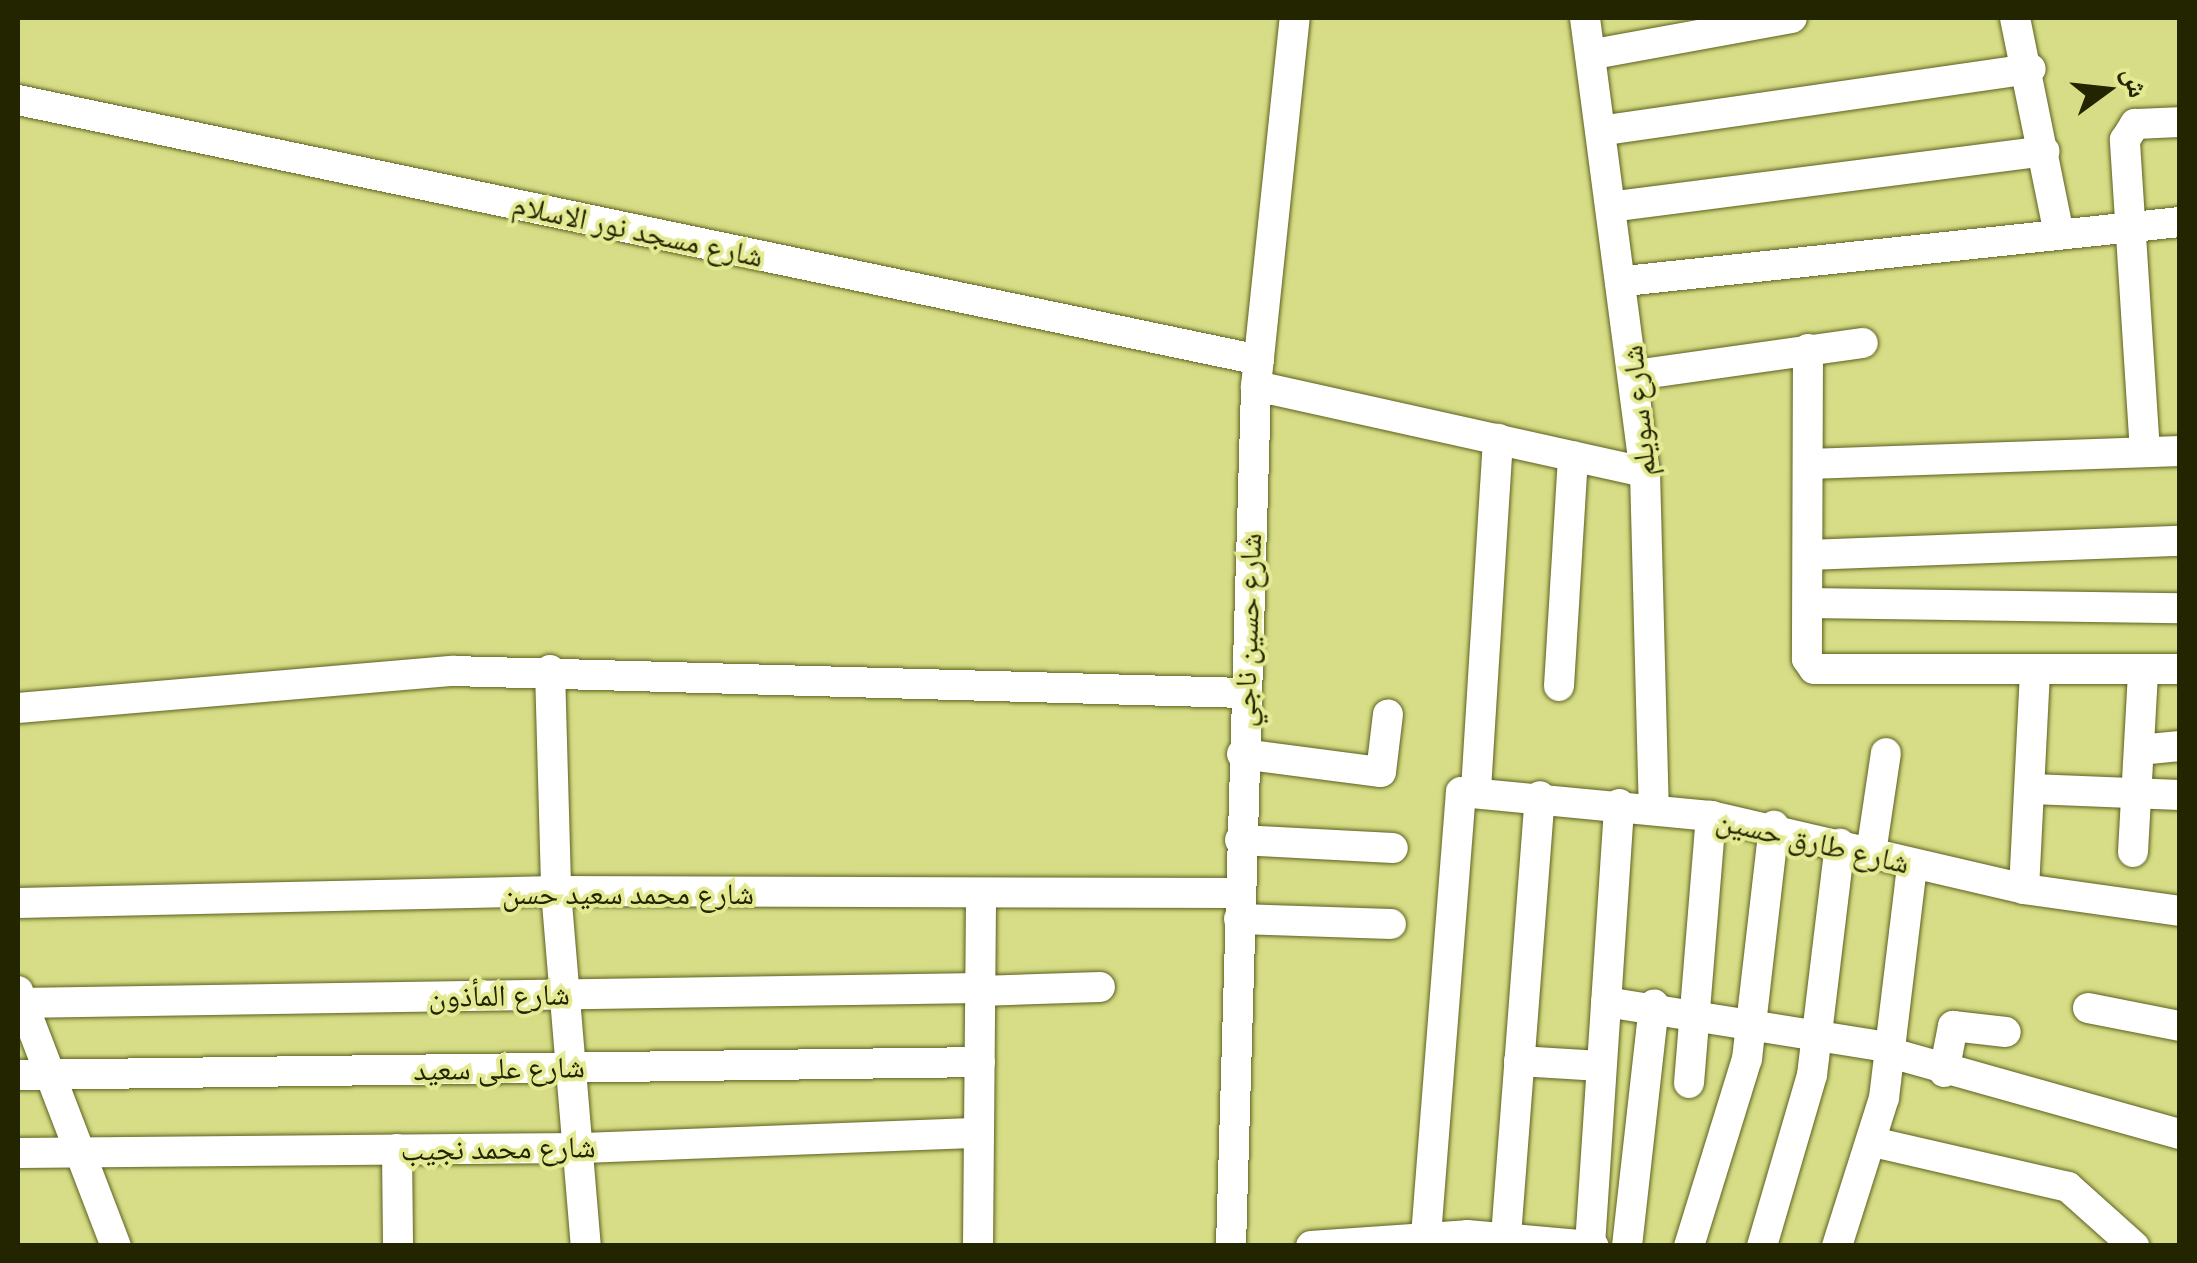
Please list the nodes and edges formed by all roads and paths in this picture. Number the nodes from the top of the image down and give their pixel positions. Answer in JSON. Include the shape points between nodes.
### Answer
{"nodes":[{"id":1,"x":1296,"y":18,"type":"edge"},
{"id":2,"x":1585,"y":18,"type":"edge"},
{"id":3,"x":1792,"y":18,"type":"edge"},
{"id":4,"x":2016,"y":18,"type":"edge"},
{"id":5,"x":1594,"y":54,"type":"junction"},
{"id":6,"x":2031,"y":69,"type":"junction"},
{"id":7,"x":18,"y":100,"type":"edge"},
{"id":8,"x":2180,"y":122,"type":"edge"},
{"id":9,"x":1606,"y":130,"type":"junction"},
{"id":10,"x":2044,"y":150,"type":"junction"},
{"id":11,"x":1617,"y":206,"type":"junction"},
{"id":12,"x":2180,"y":222,"type":"edge"},
{"id":13,"x":2130,"y":225,"type":"junction"},
{"id":14,"x":2058,"y":230,"type":"junction"},
{"id":15,"x":1625,"y":281,"type":"junction"},
{"id":16,"x":1863,"y":343,"type":"dead end"},
{"id":17,"x":1808,"y":349,"type":"junction"},
{"id":18,"x":1258,"y":373,"type":"junction"},
{"id":19,"x":1634,"y":375,"type":"junction"},
{"id":20,"x":1498,"y":439,"type":"junction"},
{"id":21,"x":2180,"y":451,"type":"edge"},
{"id":22,"x":2145,"y":452,"type":"junction"},
{"id":23,"x":1573,"y":456,"type":"junction"},
{"id":24,"x":1809,"y":464,"type":"junction"},
{"id":25,"x":1645,"y":472,"type":"junction"},
{"id":26,"x":2180,"y":541,"type":"edge"},
{"id":27,"x":1808,"y":556,"type":"junction"},
{"id":28,"x":1808,"y":603,"type":"junction"},
{"id":29,"x":2180,"y":608,"type":"edge"},
{"id":30,"x":2180,"y":669,"type":"edge"},
{"id":31,"x":550,"y":670,"type":"junction"},
{"id":32,"x":2143,"y":672,"type":"junction"},
{"id":33,"x":2035,"y":674,"type":"junction"},
{"id":34,"x":1559,"y":686,"type":"dead end"},
{"id":35,"x":1244,"y":693,"type":"junction"},
{"id":36,"x":18,"y":708,"type":"edge"},
{"id":37,"x":1388,"y":714,"type":"dead end"},
{"id":38,"x":2180,"y":746,"type":"edge"},
{"id":39,"x":2138,"y":750,"type":"junction"},
{"id":40,"x":1886,"y":753,"type":"dead end"},
{"id":41,"x":1242,"y":754,"type":"junction"},
{"id":42,"x":2032,"y":789,"type":"junction"},
{"id":43,"x":2136,"y":793,"type":"junction"},
{"id":44,"x":2180,"y":794,"type":"edge"},
{"id":45,"x":1540,"y":796,"type":"junction"},
{"id":46,"x":1465,"y":798,"type":"junction"},
{"id":47,"x":1619,"y":804,"type":"junction"},
{"id":48,"x":1654,"y":808,"type":"junction"},
{"id":49,"x":1711,"y":816,"type":"junction"},
{"id":50,"x":1774,"y":826,"type":"junction"},
{"id":51,"x":1240,"y":840,"type":"junction"},
{"id":52,"x":1840,"y":844,"type":"junction"},
{"id":53,"x":1392,"y":848,"type":"dead end"},
{"id":54,"x":2133,"y":852,"type":"dead end"},
{"id":55,"x":1871,"y":853,"type":"junction"},
{"id":56,"x":1912,"y":865,"type":"junction"},
{"id":57,"x":2024,"y":889,"type":"junction"},
{"id":58,"x":556,"y":890,"type":"junction"},
{"id":59,"x":981,"y":897,"type":"junction"},
{"id":60,"x":18,"y":904,"type":"edge"},
{"id":61,"x":1239,"y":906,"type":"junction"},
{"id":62,"x":2180,"y":911,"type":"edge"},
{"id":63,"x":1391,"y":924,"type":"dead end"},
{"id":64,"x":1100,"y":987,"type":"dead end"},
{"id":65,"x":980,"y":990,"type":"junction"},
{"id":66,"x":562,"y":994,"type":"junction"},
{"id":67,"x":19,"y":999,"type":"edge"},
{"id":68,"x":1606,"y":1002,"type":"junction"},
{"id":69,"x":1654,"y":1005,"type":"junction"},
{"id":70,"x":2088,"y":1008,"type":"dead end"},
{"id":71,"x":1695,"y":1010,"type":"junction"},
{"id":72,"x":1754,"y":1019,"type":"junction"},
{"id":73,"x":2180,"y":1026,"type":"edge"},
{"id":74,"x":1819,"y":1031,"type":"junction"},
{"id":75,"x":2006,"y":1032,"type":"dead end"},
{"id":76,"x":1892,"y":1051,"type":"junction"},
{"id":77,"x":1519,"y":1061,"type":"junction"},
{"id":78,"x":980,"y":1062,"type":"junction"},
{"id":79,"x":567,"y":1066,"type":"junction"},
{"id":80,"x":1601,"y":1066,"type":"junction"},
{"id":81,"x":1944,"y":1072,"type":"junction"},
{"id":82,"x":18,"y":1075,"type":"edge"},
{"id":83,"x":51,"y":1075,"type":"junction"},
{"id":84,"x":1689,"y":1083,"type":"dead end"},
{"id":85,"x":979,"y":1133,"type":"junction"},
{"id":86,"x":2180,"y":1134,"type":"edge"},
{"id":87,"x":1873,"y":1142,"type":"junction"},
{"id":88,"x":583,"y":1148,"type":"junction"},
{"id":89,"x":397,"y":1149,"type":"junction"},
{"id":90,"x":81,"y":1151,"type":"junction"},
{"id":91,"x":18,"y":1152,"type":"edge"},
{"id":92,"x":1426,"y":1236,"type":"junction"},
{"id":93,"x":1520,"y":1239,"type":"edge"},
{"id":94,"x":2124,"y":1243,"type":"edge"},
{"id":95,"x":1323,"y":1245,"type":"edge"},
{"id":96,"x":1592,"y":1245,"type":"edge"},
{"id":97,"x":116,"y":1246,"type":"edge"},
{"id":98,"x":398,"y":1246,"type":"edge"},
{"id":99,"x":586,"y":1246,"type":"edge"},
{"id":100,"x":978,"y":1246,"type":"edge"},
{"id":101,"x":1232,"y":1246,"type":"edge"},
{"id":102,"x":1311,"y":1246,"type":"edge"},
{"id":103,"x":1627,"y":1246,"type":"edge"},
{"id":104,"x":1690,"y":1246,"type":"edge"},
{"id":105,"x":1762,"y":1246,"type":"edge"},
{"id":106,"x":1838,"y":1246,"type":"edge"}],
"edges":[{"from":1,"to":18,"type":"street","name":"شارع حسين ناجي"},
{"from":2,"to":5,"type":"street","name":"شارع سويلم"},
{"from":3,"to":5,"type":"street"},
{"from":4,"to":6,"type":"street"},
{"from":5,"to":9,"type":"street","name":"شارع سويلم"},
{"from":6,"to":9,"type":"street"},
{"from":6,"to":10,"type":"street"},
{"from":7,"to":18,"type":"street","name":"شارع مسجد نور الاسلام"},
{"from":8,"to":13,"type":"street","via":[[2128,130]]},
{"from":9,"to":11,"type":"street","name":"شارع سويلم"},
{"from":10,"to":11,"type":"street"},
{"from":10,"to":14,"type":"street"},
{"from":11,"to":15,"type":"street","name":"شارع سويلم"},
{"from":12,"to":13,"type":"street"},
{"from":13,"to":14,"type":"street"},
{"from":13,"to":22,"type":"street"},
{"from":14,"to":15,"type":"street"},
{"from":15,"to":19,"type":"street","name":"شارع سويلم"},
{"from":16,"to":17,"type":"street"},
{"from":17,"to":19,"type":"street"},
{"from":17,"to":24,"type":"street"},
{"from":18,"to":20,"type":"street","name":"شارع مسجد نور الاسلام"},
{"from":18,"to":35,"type":"street","name":"شارع حسين ناجي"},
{"from":19,"to":25,"type":"street","name":"شارع سويلم"},
{"from":20,"to":23,"type":"street","name":"شارع مسجد نور الاسلام"},
{"from":20,"to":46,"type":"street"},
{"from":21,"to":22,"type":"street"},
{"from":22,"to":24,"type":"street"},
{"from":23,"to":25,"type":"street","name":"شارع مسجد نور الاسلام"},
{"from":23,"to":34,"type":"street"},
{"from":24,"to":27,"type":"street"},
{"from":25,"to":48,"type":"street","name":"شارع سويلم","via":[[1656,610]]},
{"from":26,"to":27,"type":"street"},
{"from":27,"to":28,"type":"street"},
{"from":28,"to":29,"type":"street"},
{"from":28,"to":33,"type":"street","via":[[1807,659],[1827,672]]},
{"from":30,"to":32,"type":"street"},
{"from":31,"to":35,"type":"street"},
{"from":31,"to":36,"type":"street"},
{"from":31,"to":58,"type":"street"},
{"from":32,"to":33,"type":"street"},
{"from":32,"to":39,"type":"street"},
{"from":33,"to":42,"type":"street"},
{"from":35,"to":41,"type":"street","name":"شارع حسين ناجي"},
{"from":37,"to":41,"type":"street","via":[[1381,772]]},
{"from":38,"to":39,"type":"street"},
{"from":39,"to":43,"type":"street"},
{"from":40,"to":55,"type":"street"},
{"from":41,"to":51,"type":"street","name":"شارع حسين ناجي"},
{"from":42,"to":43,"type":"street"},
{"from":42,"to":57,"type":"street"},
{"from":43,"to":44,"type":"street"},
{"from":43,"to":54,"type":"street"},
{"from":45,"to":46,"type":"street","name":"شارع طارق حسين"},
{"from":45,"to":47,"type":"street","name":"شارع طارق حسين"},
{"from":45,"to":77,"type":"street"},
{"from":46,"to":92,"type":"street"},
{"from":47,"to":48,"type":"street","name":"شارع طارق حسين"},
{"from":47,"to":68,"type":"street"},
{"from":48,"to":49,"type":"street","name":"شارع طارق حسين"},
{"from":49,"to":50,"type":"street","name":"شارع طارق حسين"},
{"from":49,"to":71,"type":"street"},
{"from":50,"to":52,"type":"street","name":"شارع طارق حسين"},
{"from":50,"to":72,"type":"street"},
{"from":51,"to":53,"type":"street"},
{"from":51,"to":61,"type":"street","name":"شارع حسين ناجي"},
{"from":52,"to":55,"type":"street","name":"شارع طارق حسين"},
{"from":52,"to":74,"type":"street"},
{"from":55,"to":56,"type":"street","name":"شارع طارق حسين"},
{"from":56,"to":57,"type":"street","name":"شارع طارق حسين"},
{"from":56,"to":76,"type":"street"},
{"from":57,"to":62,"type":"street","name":"شارع طارق حسين"},
{"from":58,"to":59,"type":"street","name":"شارع محمد سعيد حسن"},
{"from":58,"to":60,"type":"street","name":"شارع محمد سعيد حسن"},
{"from":58,"to":66,"type":"street"},
{"from":59,"to":61,"type":"street","name":"شارع محمد سعيد حسن"},
{"from":59,"to":65,"type":"street"},
{"from":61,"to":63,"type":"street","name":"شارع محمد سعيد حسن"},
{"from":61,"to":101,"type":"street","name":"شارع حسين ناجي"},
{"from":64,"to":65,"type":"street","name":"شارع المأذون"},
{"from":65,"to":66,"type":"street","name":"شارع المأذون"},
{"from":65,"to":78,"type":"street"},
{"from":66,"to":67,"type":"street","name":"شارع المأذون"},
{"from":66,"to":79,"type":"street"},
{"from":67,"to":83,"type":"street"},
{"from":68,"to":69,"type":"street"},
{"from":68,"to":80,"type":"street"},
{"from":69,"to":71,"type":"street"},
{"from":69,"to":103,"type":"street"},
{"from":70,"to":73,"type":"street"},
{"from":71,"to":72,"type":"street"},
{"from":71,"to":84,"type":"street"},
{"from":72,"to":74,"type":"street"},
{"from":72,"to":104,"type":"street"},
{"from":74,"to":76,"type":"street"},
{"from":74,"to":105,"type":"street"},
{"from":75,"to":81,"type":"street","via":[[1953,1026]]},
{"from":76,"to":81,"type":"street"},
{"from":76,"to":87,"type":"street"},
{"from":77,"to":80,"type":"street"},
{"from":77,"to":93,"type":"street"},
{"from":78,"to":79,"type":"street","name":"شارع على سعيد"},
{"from":78,"to":85,"type":"street"},
{"from":79,"to":83,"type":"street","name":"شارع على سعيد"},
{"from":79,"to":88,"type":"street"},
{"from":80,"to":96,"type":"street"},
{"from":81,"to":86,"type":"street"},
{"from":82,"to":83,"type":"street","name":"شارع على سعيد"},
{"from":83,"to":90,"type":"street"},
{"from":85,"to":88,"type":"street","name":"شارع محمد نجيب"},
{"from":85,"to":100,"type":"street"},
{"from":87,"to":94,"type":"street","via":[[2068,1187]]},
{"from":87,"to":106,"type":"street"},
{"from":88,"to":89,"type":"street","name":"شارع محمد نجيب"},
{"from":88,"to":99,"type":"street"},
{"from":89,"to":90,"type":"street","name":"شارع محمد نجيب"},
{"from":89,"to":98,"type":"street"},
{"from":90,"to":91,"type":"street","name":"شارع محمد نجيب"},
{"from":90,"to":97,"type":"street"},
{"from":92,"to":93,"type":"street"},
{"from":92,"to":95,"type":"street"},
{"from":93,"to":96,"type":"street"},
{"from":95,"to":102,"type":"street"}]}
